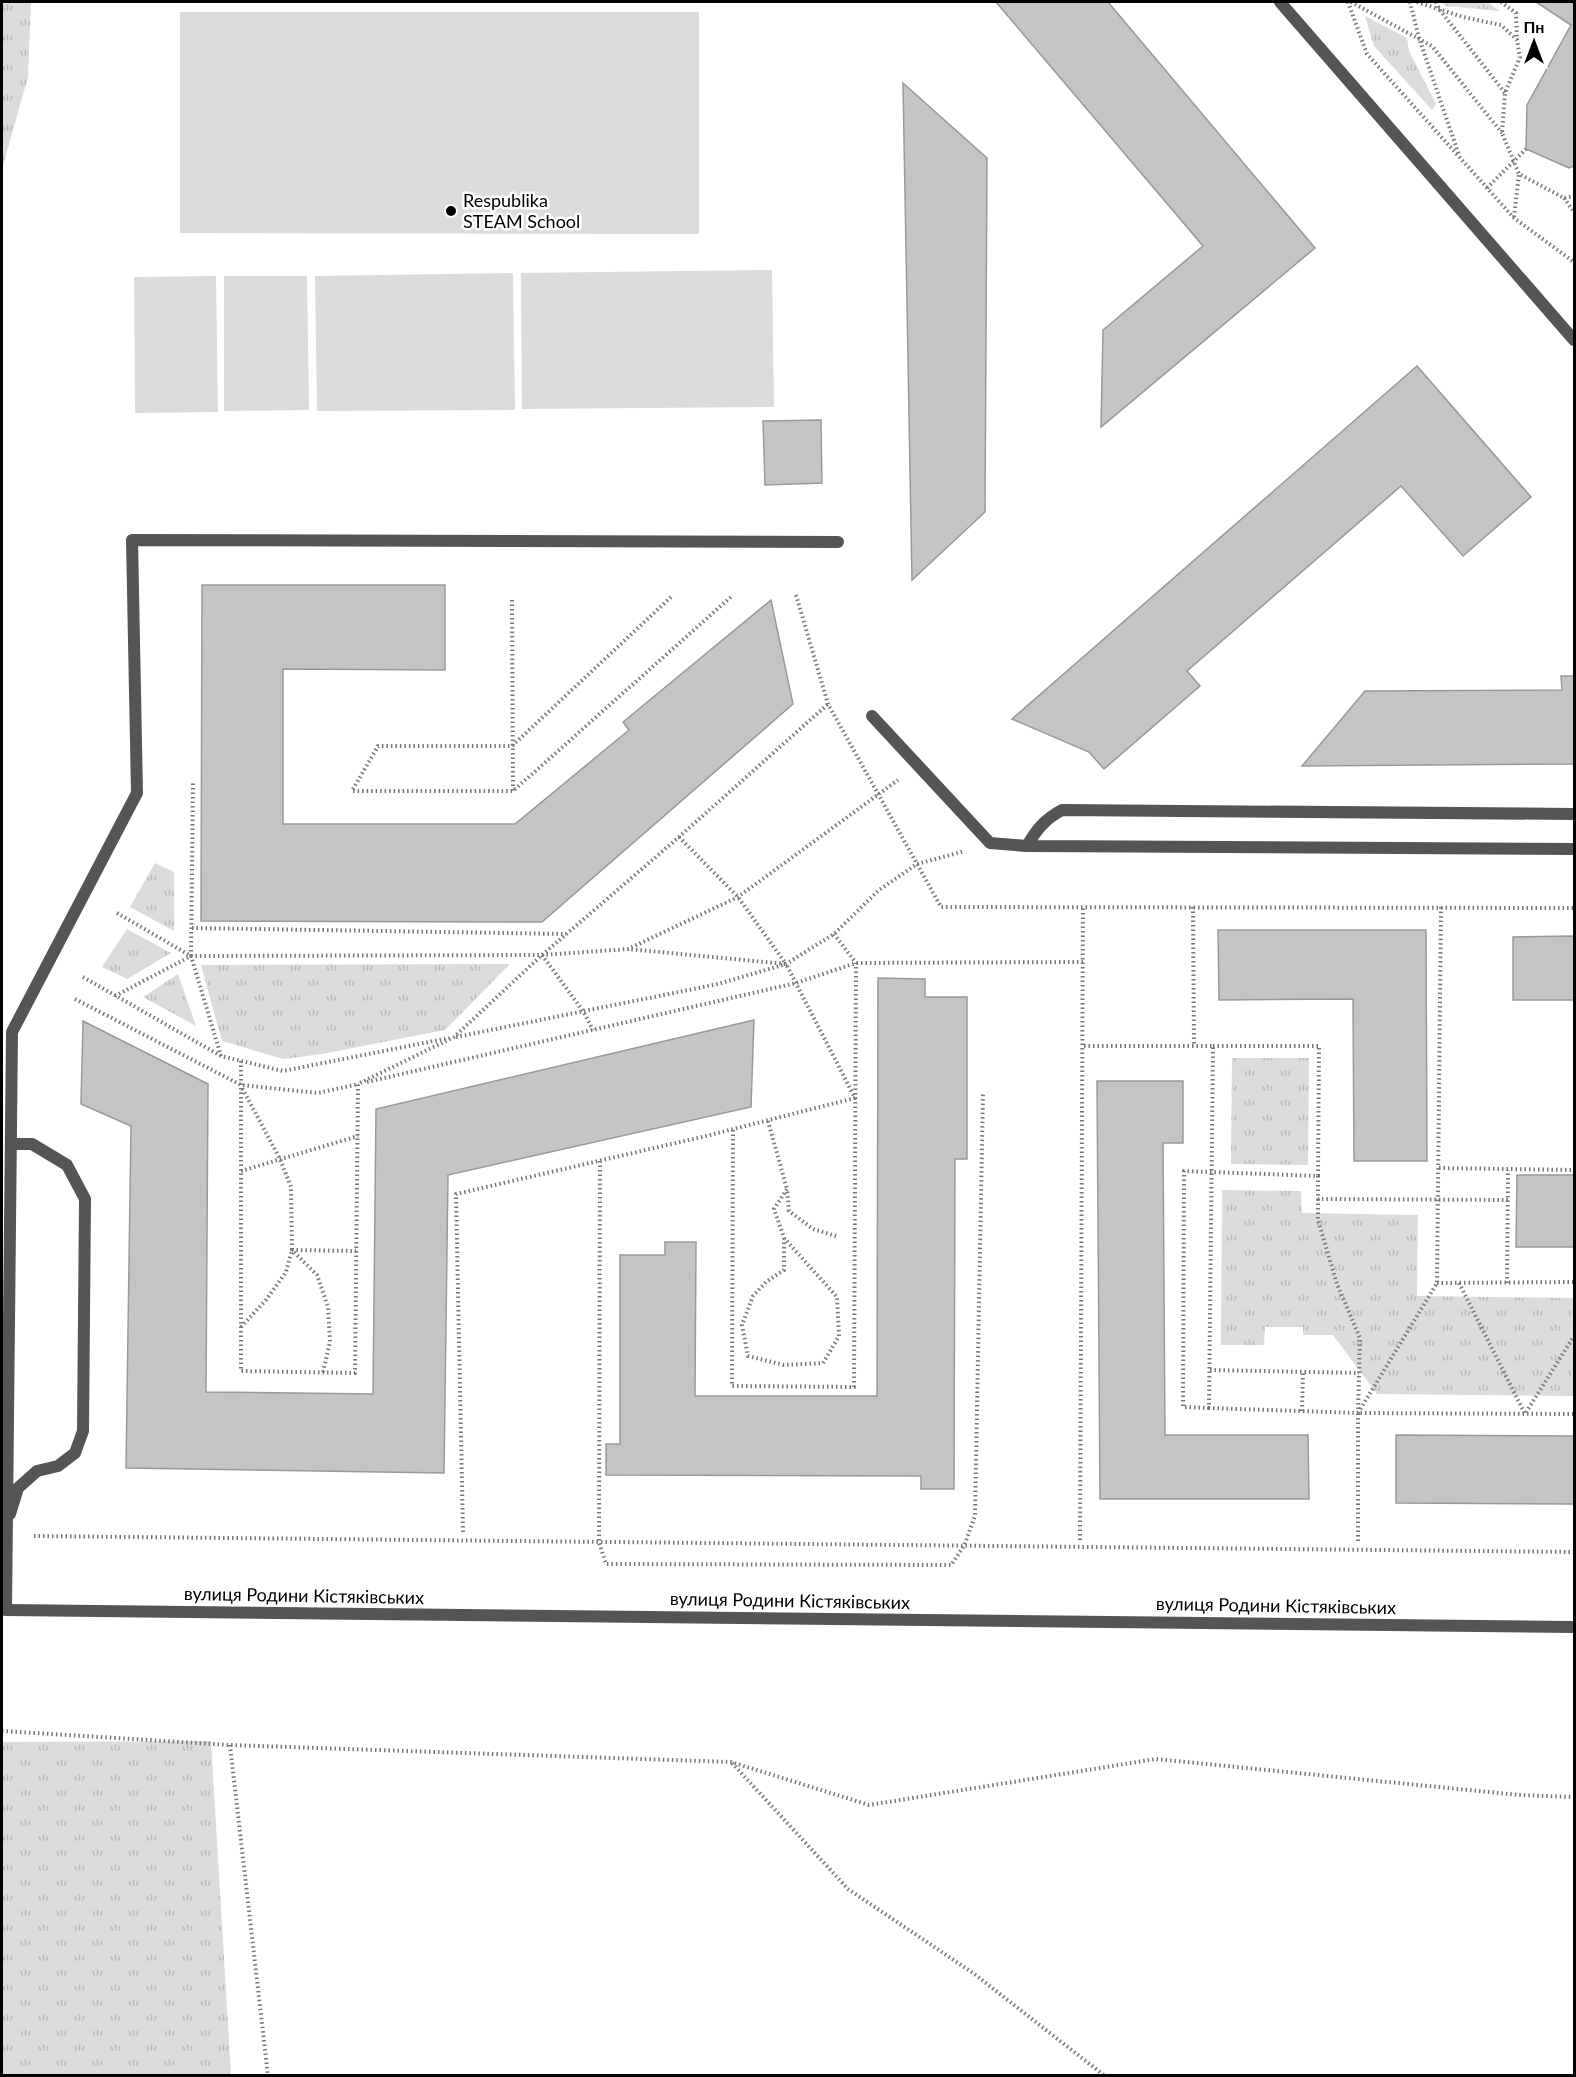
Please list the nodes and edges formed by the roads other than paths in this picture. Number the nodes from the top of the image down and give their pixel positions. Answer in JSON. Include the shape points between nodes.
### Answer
{"nodes":[{"id":1,"x":1280,"y":2,"type":"edge"},
{"id":2,"x":1574,"y":339,"type":"edge"},
{"id":3,"x":838,"y":542,"type":"dead end"},
{"id":4,"x":872,"y":716,"type":"dead end"},
{"id":5,"x":1575,"y":814,"type":"edge"},
{"id":6,"x":1027,"y":846,"type":"junction"},
{"id":7,"x":1575,"y":849,"type":"edge"},
{"id":8,"x":11,"y":1144,"type":"junction"},
{"id":9,"x":6,"y":1529,"type":"junction"},
{"id":10,"x":1575,"y":1628,"type":"edge"}],
"edges":[{"from":1,"to":2,"type":"street"},
{"from":3,"to":8,"type":"street","via":[[132,540],[136,793],[12,1032]]},
{"from":4,"to":6,"type":"street","via":[[990,843]]},
{"from":5,"to":6,"type":"street","via":[[1062,810],[1037,829]]},
{"from":6,"to":7,"type":"street"},
{"from":8,"to":9,"type":"street"},
{"from":8,"to":9,"type":"street","via":[[32,1144],[67,1165],[86,1198],[83,1431],[75,1453],[58,1466],[37,1471],[18,1488]]},
{"from":9,"to":10,"type":"street","name":"вулиця Родини Кістяківських","via":[[6,1610]]}]}
